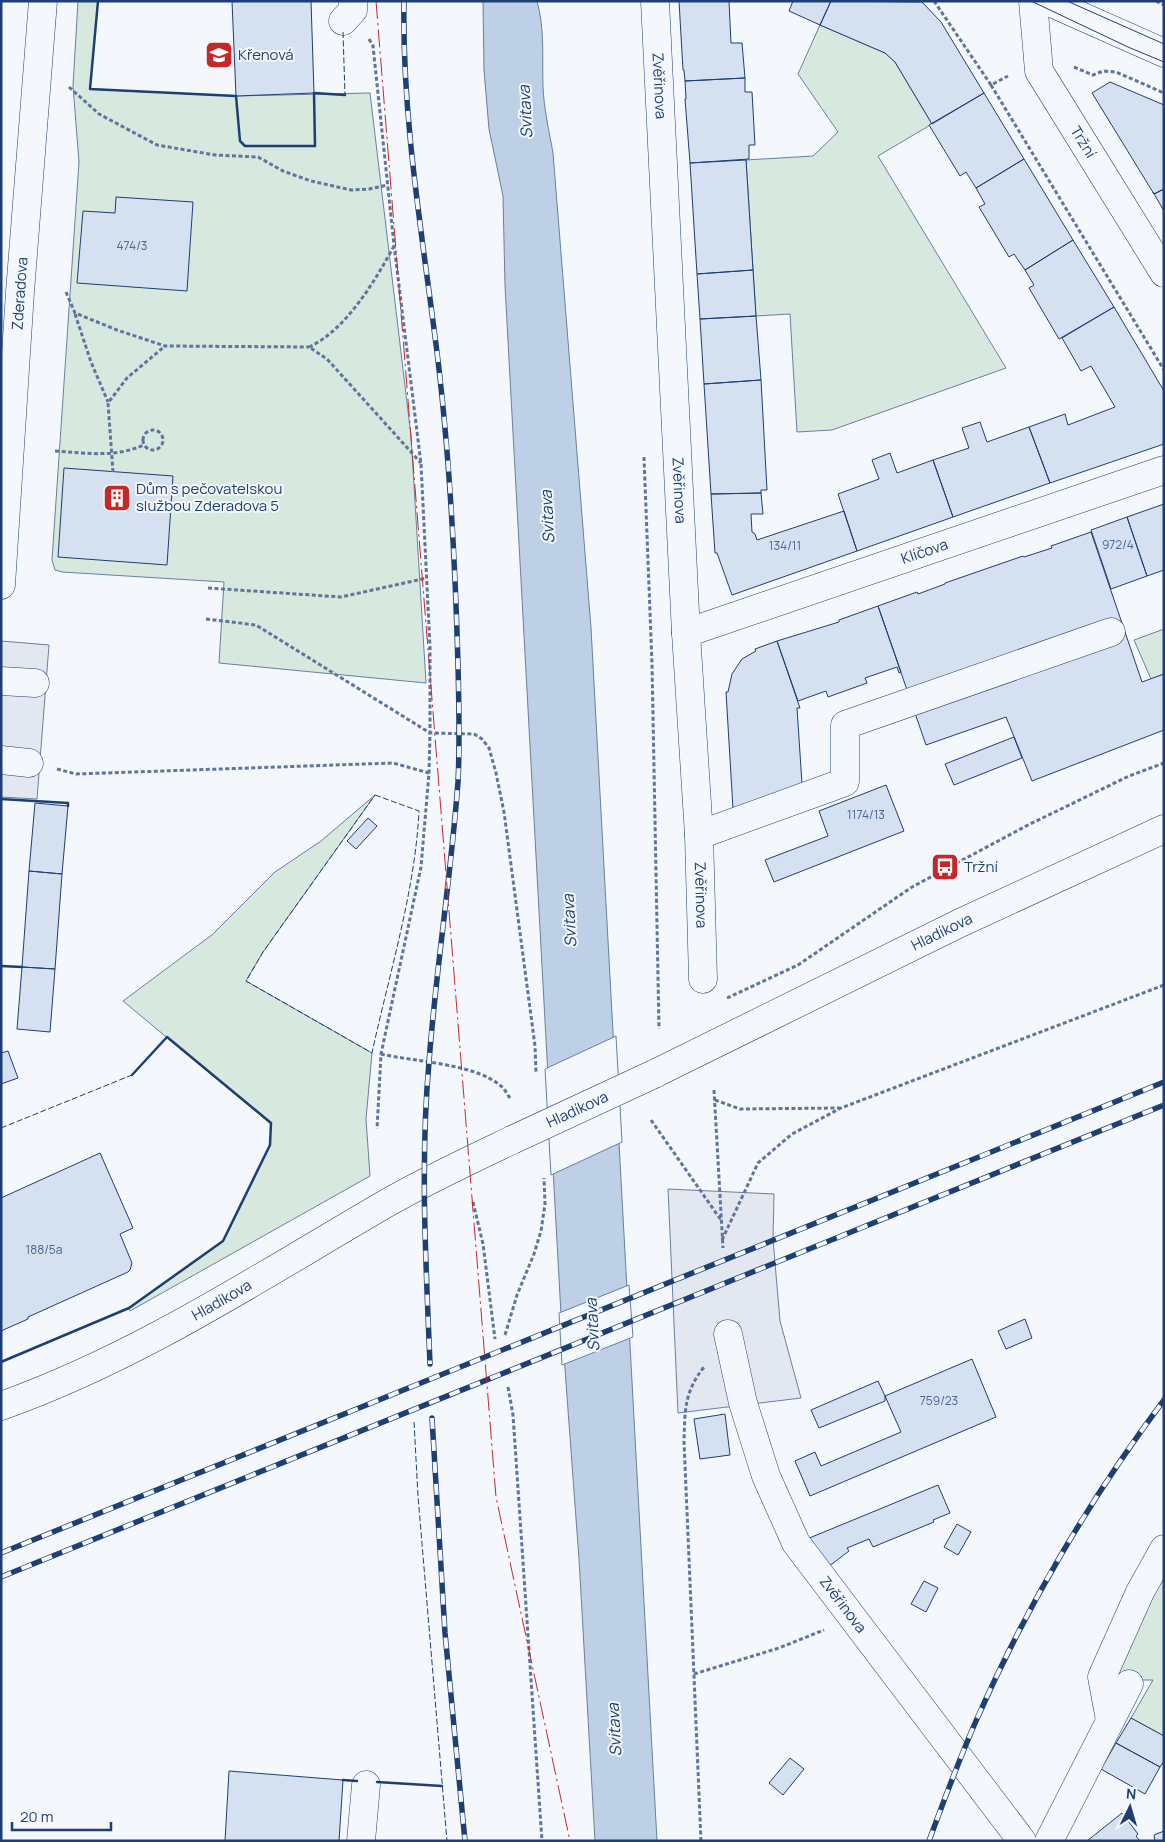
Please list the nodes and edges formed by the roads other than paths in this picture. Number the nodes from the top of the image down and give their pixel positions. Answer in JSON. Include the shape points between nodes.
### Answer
{"nodes":[{"id":1,"x":43,"y":1,"type":"edge"},
{"id":2,"x":655,"y":1,"type":"edge"},
{"id":3,"x":1034,"y":1,"type":"edge"},
{"id":4,"x":1047,"y":1,"type":"edge"},
{"id":5,"x":1164,"y":53,"type":"edge"},
{"id":6,"x":1164,"y":274,"type":"edge"},
{"id":7,"x":1164,"y":470,"type":"edge"},
{"id":8,"x":1,"y":585,"type":"edge"},
{"id":9,"x":1111,"y":632,"type":"dead end"},
{"id":10,"x":686,"y":634,"type":"junction"},
{"id":11,"x":1,"y":681,"type":"edge"},
{"id":12,"x":35,"y":683,"type":"dead end"},
{"id":13,"x":1,"y":760,"type":"edge"},
{"id":14,"x":29,"y":763,"type":"road end"},
{"id":15,"x":1164,"y":829,"type":"edge"},
{"id":16,"x":699,"y":835,"type":"junction"},
{"id":17,"x":703,"y":979,"type":"dead end"},
{"id":18,"x":728,"y":1334,"type":"road end"},
{"id":19,"x":1,"y":1406,"type":"edge"},
{"id":20,"x":1164,"y":1550,"type":"edge"},
{"id":21,"x":1129,"y":1684,"type":"dead end"},
{"id":22,"x":1110,"y":1720,"type":"junction"},
{"id":23,"x":366,"y":1785,"type":"dead end"},
{"id":24,"x":362,"y":1841,"type":"edge"},
{"id":25,"x":1022,"y":1841,"type":"edge"},
{"id":26,"x":1049,"y":1841,"type":"edge"}],
"edges":[{"from":1,"to":8,"type":"street","name":"Zderadova"},
{"from":2,"to":10,"type":"street","name":"Zvěřinova"},
{"from":3,"to":6,"type":"street","name":"Tržní","via":[[1039,71]]},
{"from":4,"to":5,"type":"street"},
{"from":7,"to":10,"type":"street","name":"Klíčova"},
{"from":9,"to":16,"type":"street","via":[[845,725],[845,782]]},
{"from":10,"to":16,"type":"street","name":"Zvěřinova"},
{"from":11,"to":12,"type":"street"},
{"from":13,"to":14,"type":"street"},
{"from":15,"to":19,"type":"street","name":"Hladíkova","bridge":true,"via":[[960,923],[654,1074],[424,1182],[153,1339]]},
{"from":16,"to":17,"type":"street","name":"Zvěřinova"},
{"from":18,"to":25,"type":"street","name":"Zvěřinova","via":[[743,1403],[766,1476],[796,1543]]},
{"from":20,"to":22,"type":"street","via":[[1140,1592],[1102,1677]]},
{"from":21,"to":22,"type":"street"},
{"from":22,"to":26,"type":"street"},
{"from":23,"to":24,"type":"street"}]}
